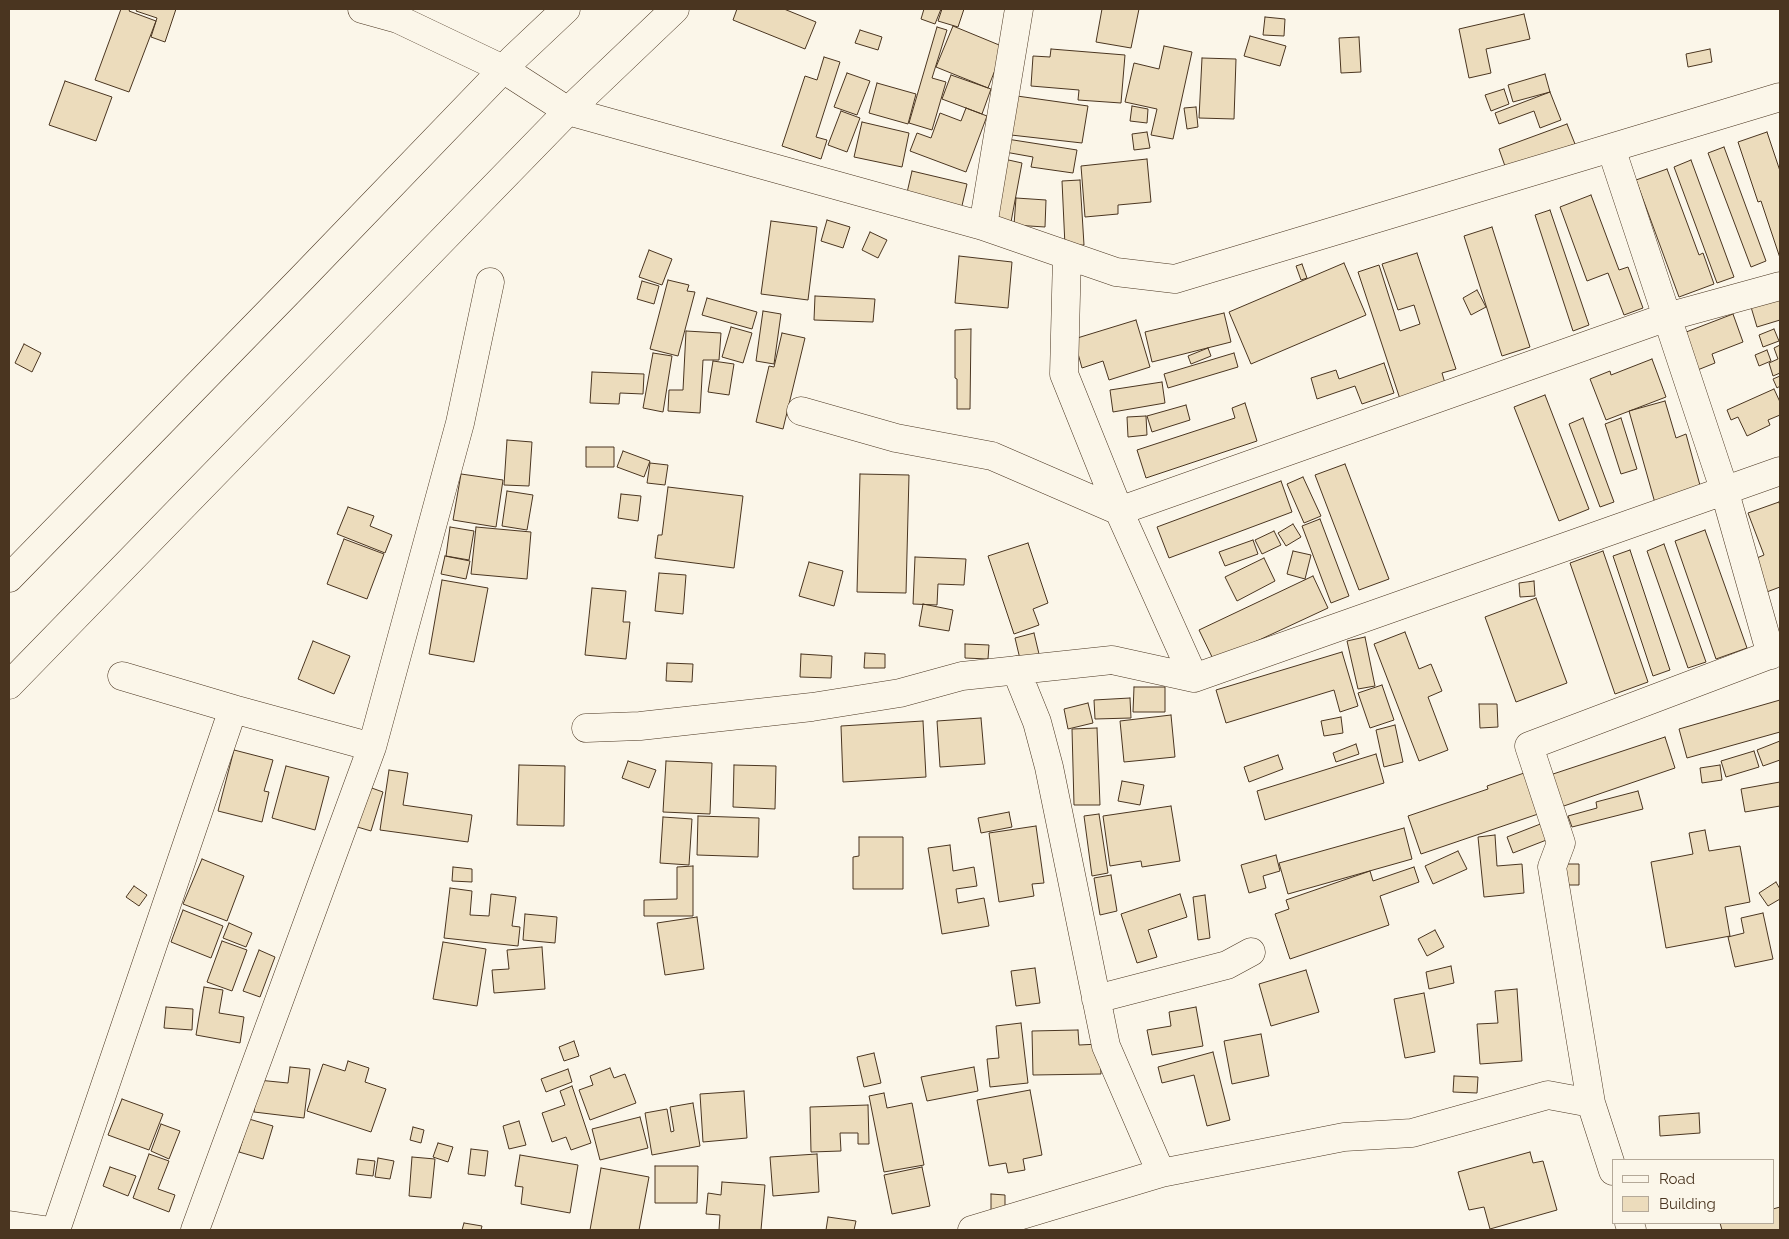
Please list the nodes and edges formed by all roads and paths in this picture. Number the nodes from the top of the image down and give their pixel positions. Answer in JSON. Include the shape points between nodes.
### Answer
{"nodes":[{"id":1,"x":362,"y":9,"type":"edge"},
{"id":2,"x":566,"y":9,"type":"edge"},
{"id":3,"x":675,"y":9,"type":"edge"},
{"id":4,"x":1019,"y":9,"type":"edge"},
{"id":5,"x":503,"y":69,"type":"junction"},
{"id":6,"x":1780,"y":97,"type":"edge"},
{"id":7,"x":568,"y":110,"type":"junction"},
{"id":8,"x":1611,"y":148,"type":"junction"},
{"id":9,"x":983,"y":226,"type":"junction"},
{"id":10,"x":1067,"y":255,"type":"junction"},
{"id":11,"x":490,"y":282,"type":"dead end"},
{"id":12,"x":1780,"y":286,"type":"edge"},
{"id":13,"x":1666,"y":317,"type":"junction"},
{"id":14,"x":801,"y":411,"type":"dead end"},
{"id":15,"x":1780,"y":470,"type":"edge"},
{"id":16,"x":1724,"y":489,"type":"junction"},
{"id":17,"x":1119,"y":510,"type":"junction"},
{"id":18,"x":9,"y":578,"type":"edge"},
{"id":19,"x":1775,"y":653,"type":"edge"},
{"id":20,"x":1016,"y":670,"type":"junction"},
{"id":21,"x":122,"y":676,"type":"dead end"},
{"id":22,"x":1194,"y":678,"type":"junction"},
{"id":23,"x":9,"y":685,"type":"edge"},
{"id":24,"x":233,"y":709,"type":"junction"},
{"id":25,"x":586,"y":728,"type":"dead end"},
{"id":26,"x":372,"y":747,"type":"junction"},
{"id":27,"x":1251,"y":952,"type":"dead end"},
{"id":28,"x":1096,"y":999,"type":"junction"},
{"id":29,"x":1591,"y":1103,"type":"junction"},
{"id":30,"x":1612,"y":1168,"type":"edge"},
{"id":31,"x":1161,"y":1174,"type":"junction"},
{"id":32,"x":9,"y":1225,"type":"edge"},
{"id":33,"x":44,"y":1230,"type":"edge"},
{"id":34,"x":56,"y":1230,"type":"edge"},
{"id":35,"x":195,"y":1230,"type":"edge"},
{"id":36,"x":972,"y":1230,"type":"edge"}],
"edges":[{"from":1,"to":5,"type":"street","via":[[398,19]]},
{"from":2,"to":5,"type":"street"},
{"from":3,"to":7,"type":"street"},
{"from":4,"to":9,"type":"street"},
{"from":5,"to":7,"type":"street"},
{"from":5,"to":18,"type":"street"},
{"from":6,"to":8,"type":"street"},
{"from":7,"to":9,"type":"street"},
{"from":7,"to":23,"type":"street"},
{"from":8,"to":10,"type":"street","via":[[1175,279],[1116,272]]},
{"from":8,"to":13,"type":"street"},
{"from":9,"to":10,"type":"street"},
{"from":10,"to":17,"type":"street","via":[[1064,374]]},
{"from":11,"to":26,"type":"street","via":[[460,423]]},
{"from":12,"to":13,"type":"street"},
{"from":13,"to":16,"type":"street"},
{"from":13,"to":17,"type":"street"},
{"from":14,"to":17,"type":"street","via":[[896,438],[992,456]]},
{"from":15,"to":16,"type":"street"},
{"from":16,"to":19,"type":"street"},
{"from":16,"to":22,"type":"street"},
{"from":17,"to":22,"type":"street"},
{"from":19,"to":29,"type":"street","via":[[1528,746],[1562,843],[1552,867]]},
{"from":20,"to":22,"type":"street","via":[[1112,660]]},
{"from":20,"to":25,"type":"street","via":[[962,676],[900,693],[812,707],[640,726]]},
{"from":20,"to":28,"type":"street","via":[[1037,722],[1049,766]]},
{"from":21,"to":24,"type":"street"},
{"from":24,"to":26,"type":"street"},
{"from":24,"to":34,"type":"street"},
{"from":26,"to":35,"type":"street"},
{"from":27,"to":28,"type":"street","via":[[1227,965]]},
{"from":28,"to":31,"type":"street","via":[[1106,1046]]},
{"from":29,"to":30,"type":"street"},
{"from":29,"to":31,"type":"street","via":[[1548,1095],[1412,1133],[1344,1137]]},
{"from":31,"to":36,"type":"street"},
{"from":32,"to":33,"type":"street"}]}
